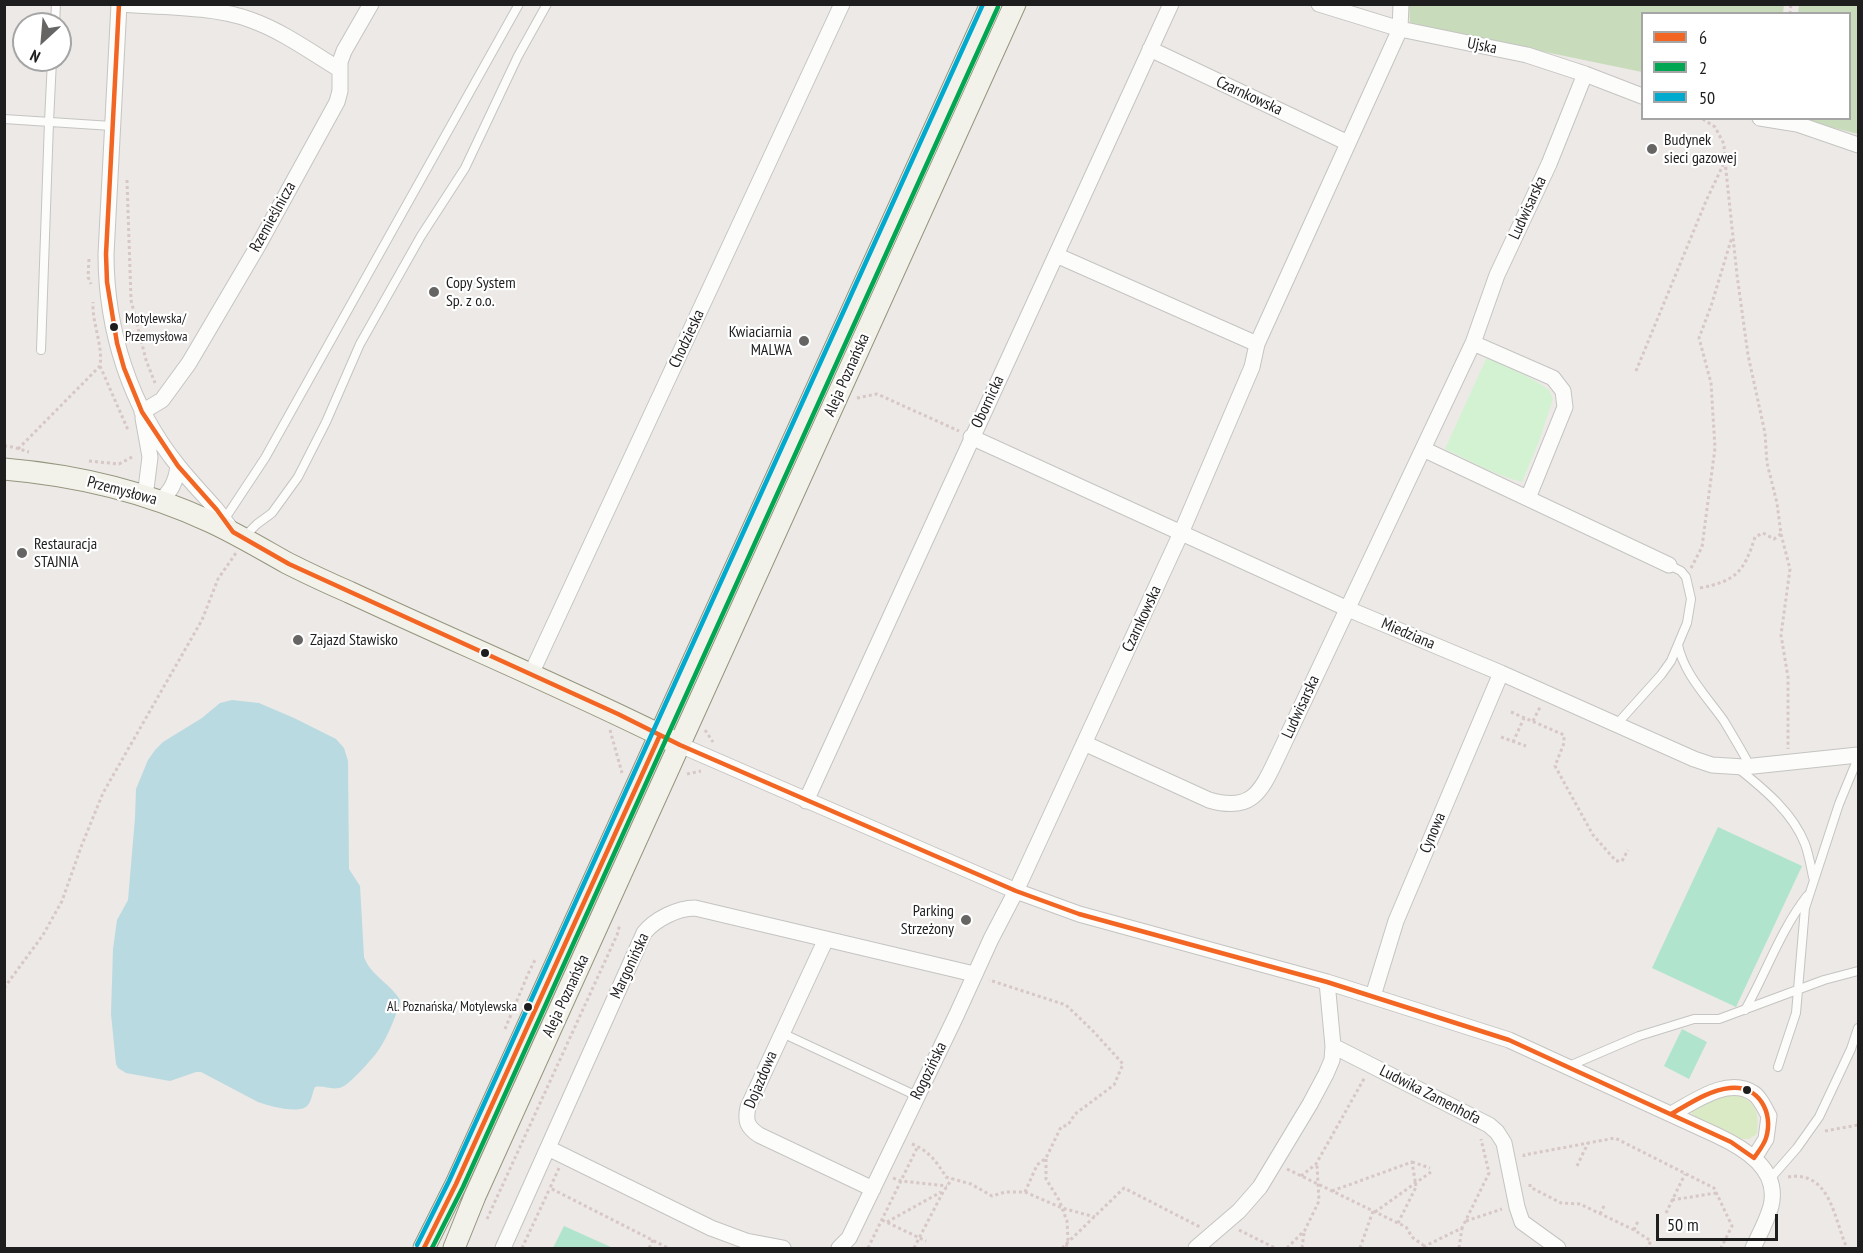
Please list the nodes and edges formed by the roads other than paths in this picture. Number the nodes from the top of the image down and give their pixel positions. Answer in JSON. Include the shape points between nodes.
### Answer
{"nodes":[{"id":1,"x":119,"y":4,"type":"edge"},
{"id":2,"x":371,"y":4,"type":"edge"},
{"id":3,"x":519,"y":4,"type":"edge"},
{"id":4,"x":547,"y":4,"type":"edge"},
{"id":5,"x":842,"y":4,"type":"edge"},
{"id":6,"x":991,"y":4,"type":"edge"},
{"id":7,"x":1015,"y":4,"type":"edge"},
{"id":8,"x":1171,"y":4,"type":"edge"},
{"id":9,"x":1319,"y":4,"type":"edge"},
{"id":10,"x":1401,"y":4,"type":"edge"},
{"id":11,"x":1400,"y":29,"type":"junction"},
{"id":12,"x":1150,"y":49,"type":"junction"},
{"id":13,"x":339,"y":69,"type":"junction"},
{"id":14,"x":51,"y":72,"type":"edge"},
{"id":15,"x":1585,"y":74,"type":"junction"},
{"id":16,"x":1641,"y":96,"type":"edge"},
{"id":17,"x":4,"y":119,"type":"edge"},
{"id":18,"x":1772,"y":120,"type":"edge"},
{"id":19,"x":49,"y":122,"type":"junction"},
{"id":20,"x":112,"y":126,"type":"junction"},
{"id":21,"x":1348,"y":143,"type":"junction"},
{"id":22,"x":1858,"y":145,"type":"edge"},
{"id":23,"x":1056,"y":255,"type":"junction"},
{"id":24,"x":1473,"y":343,"type":"junction"},
{"id":25,"x":1257,"y":344,"type":"junction"},
{"id":26,"x":41,"y":350,"type":"dead end"},
{"id":27,"x":142,"y":412,"type":"junction"},
{"id":28,"x":971,"y":437,"type":"junction"},
{"id":29,"x":1423,"y":449,"type":"junction"},
{"id":30,"x":178,"y":466,"type":"junction"},
{"id":31,"x":4,"y":469,"type":"edge"},
{"id":32,"x":1528,"y":498,"type":"junction"},
{"id":33,"x":152,"y":499,"type":"junction"},
{"id":34,"x":234,"y":530,"type":"junction"},
{"id":35,"x":1181,"y":533,"type":"junction"},
{"id":36,"x":1669,"y":565,"type":"joint"},
{"id":37,"x":1348,"y":609,"type":"junction"},
{"id":38,"x":1678,"y":645,"type":"junction"},
{"id":39,"x":1501,"y":673,"type":"junction"},
{"id":40,"x":531,"y":674,"type":"junction"},
{"id":41,"x":1615,"y":725,"type":"junction"},
{"id":42,"x":660,"y":735,"type":"junction"},
{"id":43,"x":1084,"y":743,"type":"junction"},
{"id":44,"x":680,"y":745,"type":"junction"},
{"id":45,"x":1858,"y":757,"type":"edge"},
{"id":46,"x":1743,"y":766,"type":"junction"},
{"id":47,"x":806,"y":801,"type":"junction"},
{"id":48,"x":1814,"y":879,"type":"junction"},
{"id":49,"x":1016,"y":891,"type":"junction"},
{"id":50,"x":1809,"y":893,"type":"junction"},
{"id":51,"x":826,"y":939,"type":"junction"},
{"id":52,"x":1858,"y":971,"type":"edge"},
{"id":53,"x":974,"y":974,"type":"junction"},
{"id":54,"x":1327,"y":982,"type":"junction"},
{"id":55,"x":1798,"y":989,"type":"junction"},
{"id":56,"x":1373,"y":996,"type":"junction"},
{"id":57,"x":1745,"y":1010,"type":"junction"},
{"id":58,"x":1858,"y":1028,"type":"edge"},
{"id":59,"x":782,"y":1033,"type":"junction"},
{"id":60,"x":1333,"y":1046,"type":"junction"},
{"id":61,"x":1569,"y":1066,"type":"junction"},
{"id":62,"x":1779,"y":1067,"type":"dead end"},
{"id":63,"x":917,"y":1096,"type":"junction"},
{"id":64,"x":1671,"y":1113,"type":"junction"},
{"id":65,"x":548,"y":1148,"type":"junction"},
{"id":66,"x":1762,"y":1168,"type":"junction"},
{"id":67,"x":873,"y":1189,"type":"junction"},
{"id":68,"x":424,"y":1248,"type":"edge"},
{"id":69,"x":454,"y":1248,"type":"edge"},
{"id":70,"x":503,"y":1248,"type":"edge"},
{"id":71,"x":783,"y":1248,"type":"edge"},
{"id":72,"x":839,"y":1248,"type":"edge"},
{"id":73,"x":1196,"y":1248,"type":"edge"},
{"id":74,"x":1558,"y":1248,"type":"edge"},
{"id":75,"x":1753,"y":1248,"type":"edge"}],
"edges":[{"from":1,"to":13,"type":"street","via":[[232,14],[251,20]]},
{"from":1,"to":20,"type":"street"},
{"from":2,"to":13,"type":"street","name":"Rzemieślnicza","via":[[344,51]]},
{"from":3,"to":34,"type":"lane","via":[[265,458]]},
{"from":4,"to":34,"type":"lane","via":[[465,168],[360,344],[298,477],[272,513],[257,524]]},
{"from":5,"to":40,"type":"street","name":"Chodzieska"},
{"from":6,"to":42,"type":"main road","name":"Aleja Poznańska"},
{"from":7,"to":44,"type":"main road","name":"Aleja Poznańska"},
{"from":8,"to":12,"type":"street","name":"Obornicka"},
{"from":9,"to":11,"type":"street","name":"Ujska"},
{"from":10,"to":11,"type":"street","name":"Czarnkowska"},
{"from":11,"to":15,"type":"street","name":"Ujska","via":[[1527,55]]},
{"from":11,"to":21,"type":"street","name":"Czarnkowska"},
{"from":12,"to":21,"type":"street","name":"Czarnkowska"},
{"from":12,"to":23,"type":"street","name":"Obornicka"},
{"from":13,"to":27,"type":"street","name":"Rzemieślnicza","via":[[337,102],[259,244],[174,385],[162,400]]},
{"from":14,"to":19,"type":"lane"},
{"from":15,"to":16,"type":"street","name":"Ujska"},
{"from":15,"to":24,"type":"street","name":"Ludwisarska","via":[[1497,275]]},
{"from":17,"to":19,"type":"lane"},
{"from":18,"to":22,"type":"street","via":[[1797,124]]},
{"from":19,"to":20,"type":"lane"},
{"from":19,"to":26,"type":"lane"},
{"from":20,"to":27,"type":"street","via":[[107,282],[117,343]]},
{"from":21,"to":25,"type":"street","name":"Czarnkowska"},
{"from":23,"to":25,"type":"street"},
{"from":23,"to":28,"type":"street","name":"Obornicka"},
{"from":24,"to":29,"type":"street","name":"Ludwisarska"},
{"from":24,"to":32,"type":"street","via":[[1553,378],[1563,391],[1565,407]]},
{"from":25,"to":35,"type":"street","name":"Czarnkowska","via":[[1252,367]]},
{"from":27,"to":30,"type":"street"},
{"from":27,"to":33,"type":"street"},
{"from":28,"to":35,"type":"street","name":"Miedziana"},
{"from":28,"to":47,"type":"street","name":"Obornicka"},
{"from":29,"to":32,"type":"street"},
{"from":29,"to":37,"type":"street","name":"Ludwisarska"},
{"from":30,"to":33,"type":"street","via":[[172,488]]},
{"from":30,"to":34,"type":"street"},
{"from":31,"to":33,"type":"main road","name":"Przemysłowa","via":[[71,478]]},
{"from":32,"to":36,"type":"street"},
{"from":33,"to":34,"type":"main road","name":"Przemysłowa"},
{"from":34,"to":40,"type":"main road","name":"Przemysłowa","via":[[289,564]]},
{"from":35,"to":37,"type":"street","name":"Miedziana"},
{"from":35,"to":43,"type":"street","name":"Czarnkowska"},
{"from":36,"to":38,"type":"lane","via":[[1686,577],[1691,599]]},
{"from":37,"to":39,"type":"street","name":"Miedziana"},
{"from":37,"to":43,"type":"street","name":"Ludwisarska","via":[[1269,776],[1244,803],[1209,800]]},
{"from":38,"to":41,"type":"lane","via":[[1661,675]]},
{"from":38,"to":46,"type":"lane","via":[[1688,672],[1724,723]]},
{"from":39,"to":41,"type":"street","name":"Miedziana"},
{"from":39,"to":56,"type":"street","name":"Cynowa","via":[[1396,921]]},
{"from":40,"to":42,"type":"main road","name":"Przemysłowa"},
{"from":41,"to":46,"type":"street","name":"Miedziana","via":[[1712,765]]},
{"from":42,"to":44,"type":"main road"},
{"from":42,"to":68,"type":"main road","name":"Aleja Poznańska","via":[[448,1204]]},
{"from":43,"to":49,"type":"street","name":"Czarnkowska"},
{"from":44,"to":47,"type":"street"},
{"from":44,"to":69,"type":"main road","name":"Aleja Poznańska"},
{"from":45,"to":46,"type":"street","name":"Miedziana"},
{"from":45,"to":48,"type":"lane"},
{"from":46,"to":48,"type":"lane","via":[[1787,813],[1805,844]]},
{"from":47,"to":49,"type":"street"},
{"from":48,"to":50,"type":"lane"},
{"from":49,"to":53,"type":"street","name":"Rogozińska"},
{"from":49,"to":54,"type":"street","via":[[1079,914]]},
{"from":50,"to":55,"type":"lane"},
{"from":50,"to":57,"type":"lane","via":[[1779,940]]},
{"from":51,"to":53,"type":"street","name":"Margonińska"},
{"from":51,"to":59,"type":"street","name":"Dojazdowa"},
{"from":51,"to":65,"type":"street","name":"Margonińska","via":[[695,908],[682,909],[648,928]]},
{"from":52,"to":55,"type":"lane"},
{"from":53,"to":63,"type":"street","name":"Rogozińska"},
{"from":54,"to":56,"type":"street"},
{"from":54,"to":60,"type":"street"},
{"from":55,"to":57,"type":"lane"},
{"from":55,"to":62,"type":"lane","via":[[1796,1013]]},
{"from":56,"to":61,"type":"street","via":[[1509,1040]]},
{"from":57,"to":61,"type":"lane","via":[[1719,1019],[1694,1019],[1639,1036]]},
{"from":58,"to":66,"type":"lane","via":[[1824,1107],[1808,1133],[1797,1148]]},
{"from":59,"to":63,"type":"lane"},
{"from":59,"to":67,"type":"street","name":"Dojazdowa","via":[[748,1107],[747,1124],[759,1136]]},
{"from":60,"to":73,"type":"street","via":[[1326,1074],[1275,1163],[1251,1198]]},
{"from":60,"to":74,"type":"street","name":"Ludwika Zamenhofa","via":[[1497,1132],[1504,1143],[1520,1217],[1525,1225]]},
{"from":61,"to":64,"type":"street"},
{"from":63,"to":67,"type":"street","name":"Rogozińska"},
{"from":64,"to":66,"type":"street","via":[[1731,1142]]},
{"from":64,"to":66,"type":"street","via":[[1715,1091],[1735,1086],[1754,1093],[1769,1116]]},
{"from":65,"to":70,"type":"street","name":"Margonińska"},
{"from":65,"to":71,"type":"street","via":[[711,1228]]},
{"from":66,"to":75,"type":"street","via":[[1771,1190],[1771,1204]]},
{"from":67,"to":72,"type":"street","name":"Rogozińska","via":[[849,1238]]}]}
